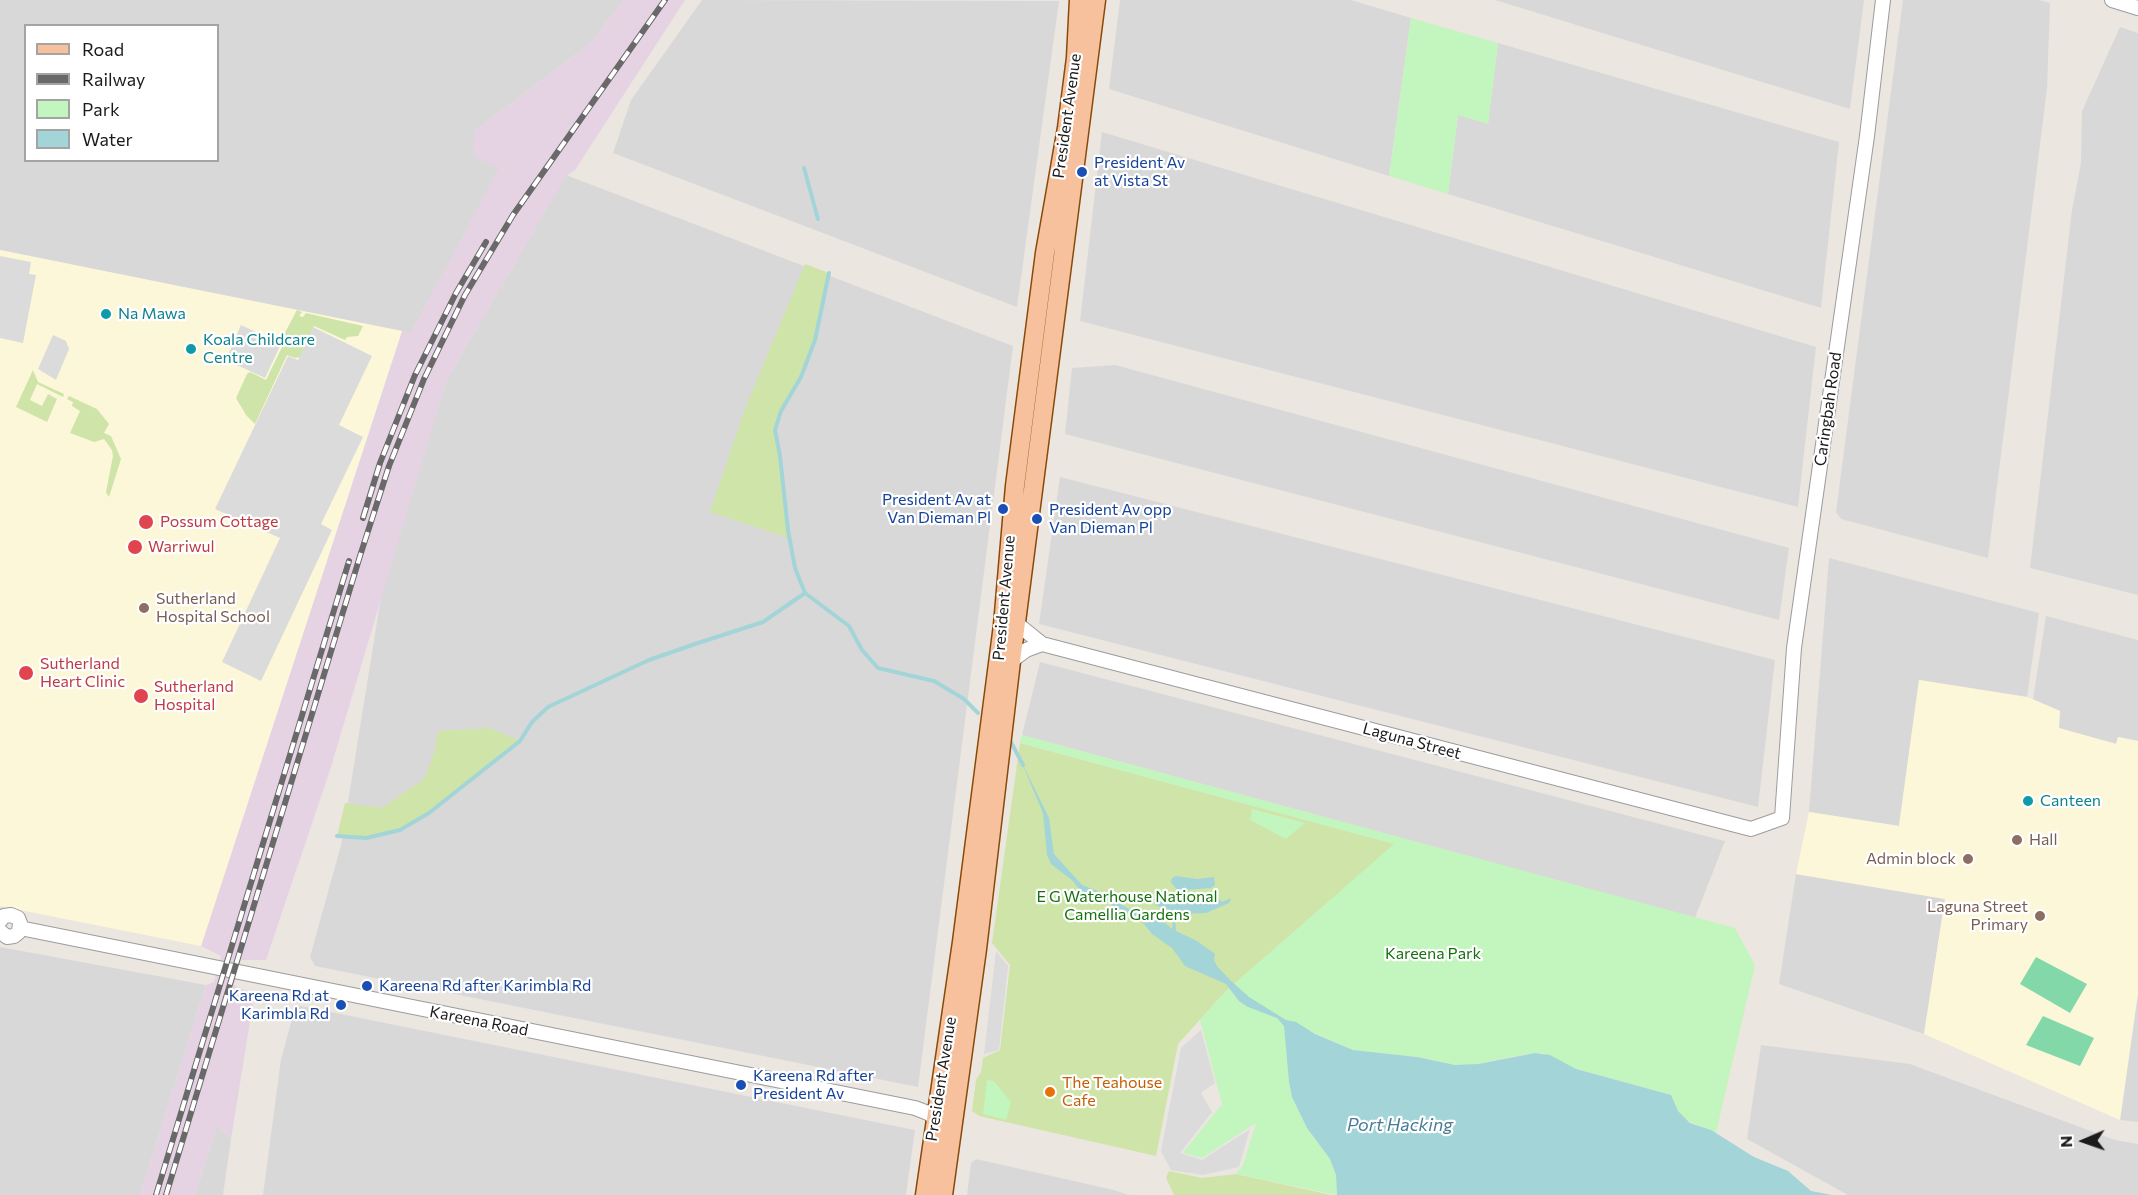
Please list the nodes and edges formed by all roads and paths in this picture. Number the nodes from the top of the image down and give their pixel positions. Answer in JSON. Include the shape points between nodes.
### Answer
{"nodes":[{"id":1,"x":1079,"y":0,"type":"edge"},
{"id":2,"x":1096,"y":0,"type":"edge"},
{"id":3,"x":1883,"y":0,"type":"edge"},
{"id":4,"x":2112,"y":0,"type":"edge"},
{"id":5,"x":2138,"y":8,"type":"edge"},
{"id":6,"x":1035,"y":331,"type":"junction"},
{"id":7,"x":1053,"y":335,"type":"junction"},
{"id":8,"x":1017,"y":549,"type":"junction"},
{"id":9,"x":1016,"y":623,"type":"junction"},
{"id":10,"x":1042,"y":644,"type":"junction"},
{"id":11,"x":1011,"y":661,"type":"junction"},
{"id":12,"x":1782,"y":818,"type":"joint"},
{"id":13,"x":983,"y":832,"type":"junction"},
{"id":14,"x":0,"y":921,"type":"edge"},
{"id":15,"x":20,"y":928,"type":"junction"},
{"id":16,"x":0,"y":931,"type":"edge"},
{"id":17,"x":935,"y":1118,"type":"junction"},
{"id":18,"x":953,"y":1129,"type":"junction"},
{"id":19,"x":925,"y":1195,"type":"edge"},
{"id":20,"x":943,"y":1195,"type":"edge"}],
"edges":[{"from":1,"to":6,"type":"main road","name":"President Avenue","via":[[1068,119]]},
{"from":2,"to":7,"type":"main road","name":"President Avenue"},
{"from":3,"to":12,"type":"street","name":"Caringbah Road","via":[[1868,136],[1794,648]]},
{"from":4,"to":5,"type":"street"},
{"from":6,"to":7,"type":"main road"},
{"from":6,"to":8,"type":"main road","name":"President Avenue"},
{"from":7,"to":8,"type":"main road","name":"President Avenue"},
{"from":8,"to":9,"type":"main road","name":"President Avenue"},
{"from":8,"to":13,"type":"main road","name":"President Avenue","via":[[1005,608]]},
{"from":9,"to":10,"type":"street","name":"Laguna Street"},
{"from":9,"to":11,"type":"main road","name":"President Avenue"},
{"from":10,"to":11,"type":"street"},
{"from":10,"to":12,"type":"street","name":"Laguna Street","via":[[1751,830]]},
{"from":11,"to":13,"type":"main road","name":"President Avenue"},
{"from":13,"to":17,"type":"main road","name":"President Avenue"},
{"from":13,"to":18,"type":"main road","name":"President Avenue"},
{"from":14,"to":15,"type":"street","via":[[7,915],[14,916]]},
{"from":15,"to":16,"type":"street","via":[[11,937]]},
{"from":15,"to":17,"type":"street","name":"Kareena Road","via":[[915,1108]]},
{"from":17,"to":18,"type":"main road"},
{"from":17,"to":19,"type":"main road","name":"President Avenue"},
{"from":18,"to":20,"type":"main road","name":"President Avenue"}]}
